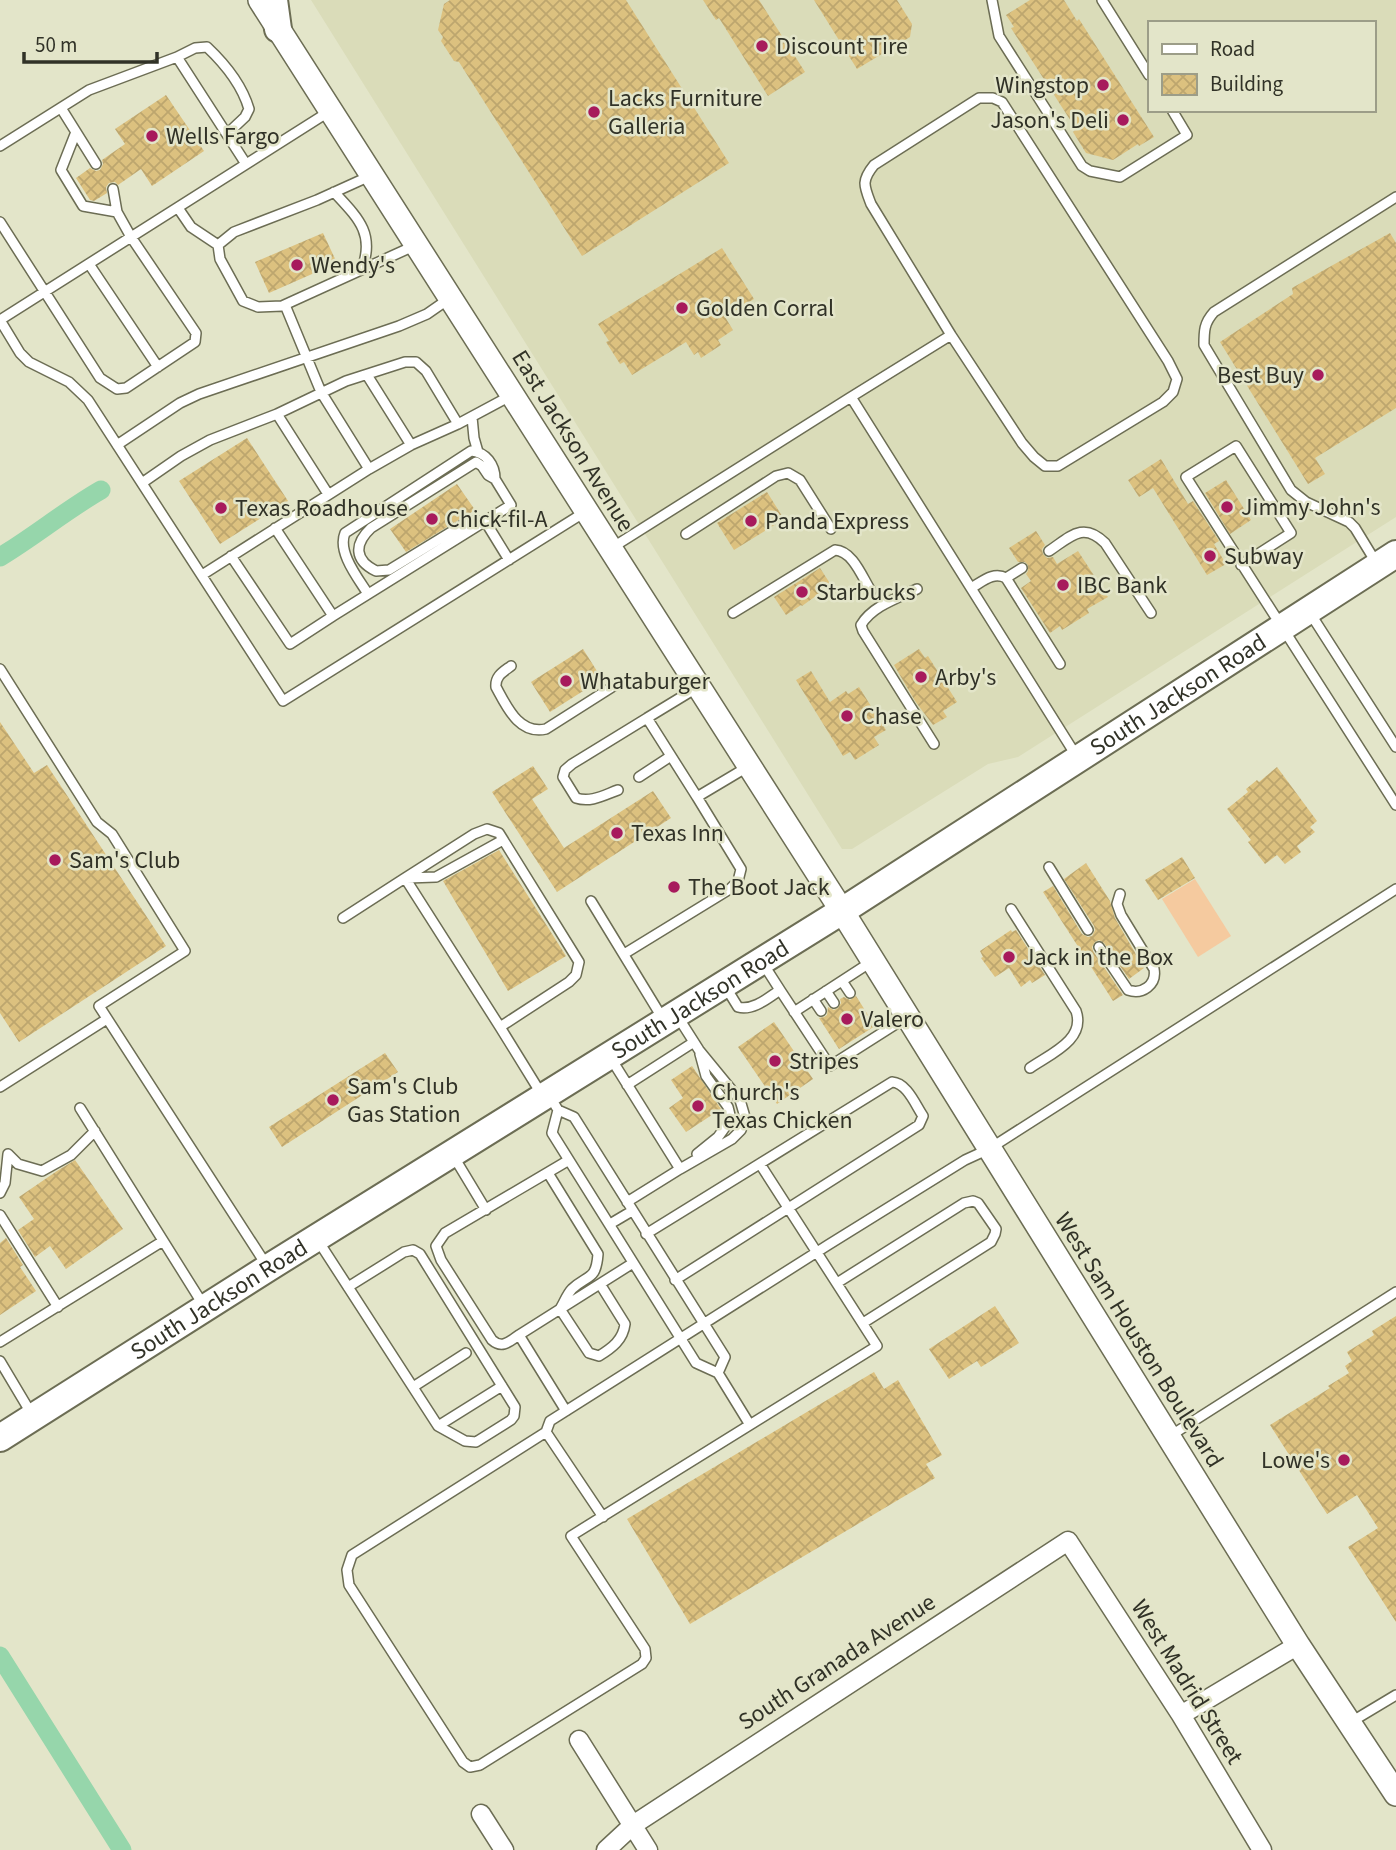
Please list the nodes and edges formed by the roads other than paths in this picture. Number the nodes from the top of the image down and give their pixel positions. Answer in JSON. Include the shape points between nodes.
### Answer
{"nodes":[{"id":1,"x":260,"y":0,"type":"edge"},
{"id":2,"x":274,"y":0,"type":"edge"},
{"id":3,"x":992,"y":0,"type":"edge"},
{"id":4,"x":1102,"y":0,"type":"edge"},
{"id":5,"x":278,"y":29,"type":"junction"},
{"id":6,"x":177,"y":58,"type":"junction"},
{"id":7,"x":1148,"y":73,"type":"edge"},
{"id":8,"x":61,"y":108,"type":"junction"},
{"id":9,"x":330,"y":110,"type":"junction"},
{"id":10,"x":1173,"y":112,"type":"edge"},
{"id":11,"x":76,"y":132,"type":"junction"},
{"id":12,"x":227,"y":134,"type":"junction"},
{"id":13,"x":0,"y":146,"type":"edge"},
{"id":14,"x":96,"y":164,"type":"dead end"},
{"id":15,"x":246,"y":164,"type":"junction"},
{"id":16,"x":372,"y":175,"type":"junction"},
{"id":17,"x":113,"y":189,"type":"dead end"},
{"id":18,"x":334,"y":192,"type":"junction"},
{"id":19,"x":1396,"y":197,"type":"edge"},
{"id":20,"x":178,"y":208,"type":"junction"},
{"id":21,"x":117,"y":212,"type":"junction"},
{"id":22,"x":0,"y":222,"type":"edge"},
{"id":23,"x":131,"y":237,"type":"junction"},
{"id":24,"x":416,"y":245,"type":"junction"},
{"id":25,"x":218,"y":246,"type":"junction"},
{"id":26,"x":89,"y":264,"type":"junction"},
{"id":27,"x":362,"y":269,"type":"junction"},
{"id":28,"x":44,"y":293,"type":"junction"},
{"id":29,"x":450,"y":298,"type":"junction"},
{"id":30,"x":285,"y":305,"type":"junction"},
{"id":31,"x":951,"y":335,"type":"junction"},
{"id":32,"x":306,"y":357,"type":"junction"},
{"id":33,"x":158,"y":367,"type":"junction"},
{"id":34,"x":367,"y":374,"type":"junction"},
{"id":35,"x":321,"y":392,"type":"junction"},
{"id":36,"x":513,"y":395,"type":"junction"},
{"id":37,"x":851,"y":397,"type":"junction"},
{"id":38,"x":277,"y":414,"type":"junction"},
{"id":39,"x":472,"y":416,"type":"junction"},
{"id":40,"x":458,"y":424,"type":"junction"},
{"id":41,"x":117,"y":444,"type":"junction"},
{"id":42,"x":411,"y":445,"type":"junction"},
{"id":43,"x":478,"y":452,"type":"junction"},
{"id":44,"x":369,"y":469,"type":"junction"},
{"id":45,"x":495,"y":479,"type":"junction"},
{"id":46,"x":142,"y":484,"type":"junction"},
{"id":47,"x":328,"y":494,"type":"junction"},
{"id":48,"x":586,"y":511,"type":"junction"},
{"id":49,"x":485,"y":521,"type":"junction"},
{"id":50,"x":275,"y":528,"type":"junction"},
{"id":51,"x":831,"y":528,"type":"dead end"},
{"id":52,"x":686,"y":534,"type":"dead end"},
{"id":53,"x":610,"y":549,"type":"junction"},
{"id":54,"x":1049,"y":551,"type":"dead end"},
{"id":55,"x":231,"y":556,"type":"junction"},
{"id":56,"x":509,"y":560,"type":"junction"},
{"id":57,"x":1387,"y":560,"type":"edge"},
{"id":58,"x":1241,"y":565,"type":"junction"},
{"id":59,"x":1022,"y":568,"type":"dead end"},
{"id":60,"x":202,"y":575,"type":"junction"},
{"id":61,"x":1006,"y":578,"type":"junction"},
{"id":62,"x":971,"y":588,"type":"junction"},
{"id":63,"x":917,"y":589,"type":"dead end"},
{"id":64,"x":871,"y":590,"type":"dead end"},
{"id":65,"x":368,"y":594,"type":"junction"},
{"id":66,"x":1308,"y":610,"type":"junction"},
{"id":67,"x":733,"y":612,"type":"dead end"},
{"id":68,"x":1151,"y":613,"type":"dead end"},
{"id":69,"x":332,"y":617,"type":"junction"},
{"id":70,"x":1283,"y":627,"type":"junction"},
{"id":71,"x":1060,"y":664,"type":"dead end"},
{"id":72,"x":511,"y":666,"type":"dead end"},
{"id":73,"x":0,"y":668,"type":"edge"},
{"id":74,"x":620,"y":682,"type":"dead end"},
{"id":75,"x":698,"y":687,"type":"junction"},
{"id":76,"x":648,"y":718,"type":"junction"},
{"id":77,"x":934,"y":744,"type":"dead end"},
{"id":78,"x":1396,"y":747,"type":"edge"},
{"id":79,"x":671,"y":756,"type":"junction"},
{"id":80,"x":1078,"y":759,"type":"junction"},
{"id":81,"x":749,"y":766,"type":"junction"},
{"id":82,"x":639,"y":777,"type":"dead end"},
{"id":83,"x":618,"y":790,"type":"dead end"},
{"id":84,"x":697,"y":797,"type":"junction"},
{"id":85,"x":1396,"y":805,"type":"edge"},
{"id":86,"x":503,"y":840,"type":"junction"},
{"id":87,"x":1049,"y":867,"type":"dead end"},
{"id":88,"x":405,"y":878,"type":"junction"},
{"id":89,"x":1396,"y":889,"type":"edge"},
{"id":90,"x":1120,"y":894,"type":"dead end"},
{"id":91,"x":591,"y":901,"type":"dead end"},
{"id":92,"x":1011,"y":909,"type":"dead end"},
{"id":93,"x":842,"y":911,"type":"junction"},
{"id":94,"x":343,"y":918,"type":"dead end"},
{"id":95,"x":1088,"y":930,"type":"dead end"},
{"id":96,"x":1099,"y":947,"type":"dead end"},
{"id":97,"x":624,"y":954,"type":"junction"},
{"id":98,"x":761,"y":961,"type":"junction"},
{"id":99,"x":873,"y":961,"type":"junction"},
{"id":100,"x":842,"y":981,"type":"junction"},
{"id":101,"x":724,"y":984,"type":"junction"},
{"id":102,"x":780,"y":990,"type":"junction"},
{"id":103,"x":826,"y":991,"type":"junction"},
{"id":104,"x":850,"y":993,"type":"dead end"},
{"id":105,"x":813,"y":999,"type":"junction"},
{"id":106,"x":834,"y":1003,"type":"dead end"},
{"id":107,"x":821,"y":1011,"type":"dead end"},
{"id":108,"x":794,"y":1012,"type":"junction"},
{"id":109,"x":907,"y":1017,"type":"junction"},
{"id":110,"x":670,"y":1018,"type":"junction"},
{"id":111,"x":107,"y":1019,"type":"junction"},
{"id":112,"x":500,"y":1027,"type":"junction"},
{"id":113,"x":696,"y":1046,"type":"junction"},
{"id":114,"x":609,"y":1056,"type":"junction"},
{"id":115,"x":1030,"y":1068,"type":"dead end"},
{"id":116,"x":628,"y":1085,"type":"junction"},
{"id":117,"x":0,"y":1087,"type":"edge"},
{"id":118,"x":549,"y":1100,"type":"junction"},
{"id":119,"x":80,"y":1108,"type":"dead end"},
{"id":120,"x":95,"y":1131,"type":"junction"},
{"id":121,"x":989,"y":1149,"type":"junction"},
{"id":122,"x":452,"y":1154,"type":"junction"},
{"id":123,"x":569,"y":1160,"type":"junction"},
{"id":124,"x":760,"y":1164,"type":"junction"},
{"id":125,"x":680,"y":1169,"type":"junction"},
{"id":126,"x":548,"y":1173,"type":"junction"},
{"id":127,"x":0,"y":1193,"type":"edge"},
{"id":128,"x":630,"y":1207,"type":"junction"},
{"id":129,"x":788,"y":1208,"type":"junction"},
{"id":130,"x":486,"y":1210,"type":"junction"},
{"id":131,"x":0,"y":1215,"type":"edge"},
{"id":132,"x":610,"y":1224,"type":"junction"},
{"id":133,"x":646,"y":1234,"type":"junction"},
{"id":134,"x":316,"y":1238,"type":"junction"},
{"id":135,"x":163,"y":1241,"type":"junction"},
{"id":136,"x":817,"y":1252,"type":"junction"},
{"id":137,"x":634,"y":1263,"type":"junction"},
{"id":138,"x":268,"y":1268,"type":"junction"},
{"id":139,"x":676,"y":1280,"type":"junction"},
{"id":140,"x":837,"y":1283,"type":"junction"},
{"id":141,"x":600,"y":1284,"type":"junction"},
{"id":142,"x":348,"y":1287,"type":"junction"},
{"id":143,"x":1396,"y":1293,"type":"edge"},
{"id":144,"x":58,"y":1307,"type":"junction"},
{"id":145,"x":204,"y":1308,"type":"junction"},
{"id":146,"x":560,"y":1309,"type":"junction"},
{"id":147,"x":863,"y":1323,"type":"junction"},
{"id":148,"x":703,"y":1324,"type":"junction"},
{"id":149,"x":519,"y":1335,"type":"junction"},
{"id":150,"x":681,"y":1338,"type":"junction"},
{"id":151,"x":0,"y":1342,"type":"edge"},
{"id":152,"x":466,"y":1353,"type":"dead end"},
{"id":153,"x":0,"y":1361,"type":"edge"},
{"id":154,"x":718,"y":1373,"type":"junction"},
{"id":155,"x":502,"y":1386,"type":"junction"},
{"id":156,"x":413,"y":1387,"type":"junction"},
{"id":157,"x":566,"y":1411,"type":"junction"},
{"id":158,"x":33,"y":1417,"type":"junction"},
{"id":159,"x":750,"y":1425,"type":"junction"},
{"id":160,"x":438,"y":1426,"type":"junction"},
{"id":161,"x":546,"y":1432,"type":"junction"},
{"id":162,"x":1169,"y":1437,"type":"junction"},
{"id":163,"x":0,"y":1438,"type":"edge"},
{"id":164,"x":603,"y":1517,"type":"junction"},
{"id":165,"x":1068,"y":1541,"type":"joint"},
{"id":166,"x":1298,"y":1645,"type":"junction"},
{"id":167,"x":1396,"y":1695,"type":"edge"},
{"id":168,"x":1181,"y":1715,"type":"junction"},
{"id":169,"x":1350,"y":1723,"type":"junction"},
{"id":170,"x":579,"y":1740,"type":"dead end"},
{"id":171,"x":1396,"y":1794,"type":"edge"},
{"id":172,"x":481,"y":1814,"type":"dead end"},
{"id":173,"x":633,"y":1825,"type":"junction"},
{"id":174,"x":504,"y":1850,"type":"edge"},
{"id":175,"x":606,"y":1850,"type":"edge"},
{"id":176,"x":648,"y":1850,"type":"edge"},
{"id":177,"x":1262,"y":1850,"type":"edge"}],
"edges":[{"from":1,"to":5,"type":"street","name":"East Jackson Avenue"},
{"from":2,"to":5,"type":"main road"},
{"from":3,"to":10,"type":"lane","via":[[999,36],[1082,166],[1090,171],[1120,177],[1187,135]]},
{"from":4,"to":7,"type":"lane"},
{"from":5,"to":9,"type":"street","name":"East Jackson Avenue"},
{"from":6,"to":8,"type":"lane","via":[[89,90]]},
{"from":6,"to":12,"type":"lane"},
{"from":6,"to":12,"type":"lane","via":[[207,47],[236,81],[249,109]]},
{"from":8,"to":11,"type":"lane"},
{"from":8,"to":13,"type":"lane"},
{"from":9,"to":15,"type":"lane"},
{"from":9,"to":16,"type":"street","name":"East Jackson Avenue"},
{"from":11,"to":14,"type":"lane"},
{"from":11,"to":21,"type":"lane","via":[[61,170],[83,206]]},
{"from":12,"to":15,"type":"lane"},
{"from":15,"to":20,"type":"lane"},
{"from":16,"to":18,"type":"lane"},
{"from":16,"to":24,"type":"street","name":"East Jackson Avenue"},
{"from":17,"to":21,"type":"lane"},
{"from":18,"to":25,"type":"lane","via":[[234,232]]},
{"from":18,"to":27,"type":"lane","via":[[356,217],[368,241]]},
{"from":19,"to":57,"type":"lane","via":[[1214,312],[1203,331],[1204,345],[1291,490],[1349,522]]},
{"from":20,"to":23,"type":"lane"},
{"from":20,"to":25,"type":"lane","via":[[191,227]]},
{"from":21,"to":23,"type":"lane"},
{"from":22,"to":28,"type":"lane"},
{"from":23,"to":26,"type":"lane"},
{"from":23,"to":33,"type":"lane","via":[[196,333],[195,342]]},
{"from":24,"to":27,"type":"lane"},
{"from":24,"to":29,"type":"street","name":"East Jackson Avenue"},
{"from":25,"to":30,"type":"lane","via":[[220,259],[243,301],[258,307]]},
{"from":26,"to":28,"type":"lane"},
{"from":26,"to":33,"type":"lane"},
{"from":27,"to":30,"type":"lane"},
{"from":28,"to":33,"type":"lane","via":[[100,378],[117,389],[126,388]]},
{"from":28,"to":41,"type":"lane","via":[[0,320],[29,362],[77,388]]},
{"from":29,"to":32,"type":"lane","via":[[400,326]]},
{"from":29,"to":36,"type":"street","name":"East Jackson Avenue"},
{"from":30,"to":32,"type":"lane"},
{"from":31,"to":31,"type":"lane","via":[[1022,443],[1045,466],[1058,466],[1163,402],[1177,379],[1002,102],[993,97],[979,98],[874,165],[864,187]]},
{"from":31,"to":37,"type":"lane"},
{"from":32,"to":35,"type":"lane"},
{"from":32,"to":41,"type":"lane","via":[[180,403]]},
{"from":34,"to":35,"type":"lane"},
{"from":34,"to":40,"type":"lane","via":[[416,362]]},
{"from":34,"to":42,"type":"lane"},
{"from":35,"to":38,"type":"lane"},
{"from":35,"to":44,"type":"lane"},
{"from":36,"to":39,"type":"lane"},
{"from":36,"to":48,"type":"street","name":"East Jackson Avenue"},
{"from":37,"to":53,"type":"lane"},
{"from":37,"to":62,"type":"lane"},
{"from":38,"to":46,"type":"lane","via":[[210,440]]},
{"from":38,"to":47,"type":"lane"},
{"from":39,"to":40,"type":"lane"},
{"from":39,"to":43,"type":"lane"},
{"from":40,"to":42,"type":"lane"},
{"from":41,"to":46,"type":"lane"},
{"from":42,"to":44,"type":"lane"},
{"from":43,"to":45,"type":"lane","via":[[495,471]]},
{"from":43,"to":65,"type":"lane","via":[[471,452],[345,533],[343,551]]},
{"from":44,"to":47,"type":"lane"},
{"from":45,"to":49,"type":"lane","via":[[511,505]]},
{"from":45,"to":49,"type":"lane","via":[[480,464],[472,463],[371,528],[358,550],[370,568],[388,570],[470,521]]},
{"from":46,"to":60,"type":"lane"},
{"from":47,"to":50,"type":"lane"},
{"from":48,"to":53,"type":"street","name":"East Jackson Avenue"},
{"from":48,"to":56,"type":"lane"},
{"from":49,"to":56,"type":"lane"},
{"from":49,"to":65,"type":"lane"},
{"from":50,"to":55,"type":"lane"},
{"from":50,"to":69,"type":"lane"},
{"from":51,"to":52,"type":"lane","via":[[800,480],[788,473]]},
{"from":53,"to":75,"type":"street","name":"East Jackson Avenue"},
{"from":54,"to":68,"type":"lane","via":[[1077,532],[1098,536]]},
{"from":55,"to":60,"type":"lane"},
{"from":55,"to":69,"type":"lane","via":[[290,644]]},
{"from":56,"to":60,"type":"lane","via":[[283,701]]},
{"from":57,"to":66,"type":"main road","name":"South Jackson Road"},
{"from":58,"to":58,"type":"lane","via":[[1291,533],[1236,446],[1186,477]]},
{"from":58,"to":70,"type":"lane"},
{"from":59,"to":61,"type":"lane"},
{"from":61,"to":62,"type":"lane","via":[[993,576]]},
{"from":61,"to":71,"type":"lane"},
{"from":62,"to":80,"type":"lane"},
{"from":63,"to":77,"type":"lane","via":[[868,615],[861,625]]},
{"from":64,"to":67,"type":"lane","via":[[849,556],[835,550]]},
{"from":65,"to":69,"type":"lane"},
{"from":66,"to":70,"type":"main road","name":"South Jackson Road"},
{"from":66,"to":78,"type":"lane"},
{"from":70,"to":80,"type":"main road","name":"South Jackson Road"},
{"from":70,"to":85,"type":"lane"},
{"from":72,"to":74,"type":"lane","via":[[499,675],[496,687],[518,722],[538,731]]},
{"from":73,"to":111,"type":"lane","via":[[185,951],[99,1006]]},
{"from":75,"to":76,"type":"lane"},
{"from":75,"to":81,"type":"street","name":"East Jackson Avenue"},
{"from":76,"to":79,"type":"lane"},
{"from":76,"to":83,"type":"lane","via":[[565,770],[563,777],[576,798],[592,800]]},
{"from":79,"to":82,"type":"lane"},
{"from":79,"to":84,"type":"lane"},
{"from":80,"to":93,"type":"main road","name":"South Jackson Road"},
{"from":81,"to":84,"type":"lane"},
{"from":81,"to":93,"type":"street","name":"East Jackson Avenue"},
{"from":84,"to":97,"type":"lane","via":[[741,869],[738,881]]},
{"from":86,"to":88,"type":"lane","via":[[436,877]]},
{"from":86,"to":88,"type":"lane","via":[[499,833],[487,829],[474,834]]},
{"from":86,"to":112,"type":"lane","via":[[579,962],[569,982]]},
{"from":87,"to":95,"type":"lane"},
{"from":88,"to":94,"type":"lane"},
{"from":88,"to":112,"type":"lane"},
{"from":89,"to":121,"type":"lane"},
{"from":90,"to":96,"type":"lane","via":[[1121,915],[1154,969],[1151,984],[1140,991],[1128,990]]},
{"from":91,"to":97,"type":"lane"},
{"from":92,"to":115,"type":"lane","via":[[1079,1018],[1070,1041]]},
{"from":93,"to":98,"type":"main road","name":"South Jackson Road"},
{"from":93,"to":99,"type":"street","name":"West Sam Houston Boulevard"},
{"from":97,"to":110,"type":"lane"},
{"from":98,"to":101,"type":"main road","name":"South Jackson Road"},
{"from":98,"to":102,"type":"lane"},
{"from":99,"to":100,"type":"lane"},
{"from":99,"to":109,"type":"street","name":"West Sam Houston Boulevard"},
{"from":100,"to":103,"type":"lane"},
{"from":100,"to":104,"type":"lane"},
{"from":101,"to":102,"type":"lane","via":[[738,1007],[746,1009]]},
{"from":101,"to":110,"type":"main road","name":"South Jackson Road"},
{"from":102,"to":108,"type":"lane"},
{"from":103,"to":105,"type":"lane"},
{"from":103,"to":106,"type":"lane"},
{"from":105,"to":107,"type":"lane"},
{"from":105,"to":108,"type":"lane"},
{"from":108,"to":109,"type":"lane","via":[[830,1066],[846,1050]]},
{"from":109,"to":121,"type":"street","name":"West Sam Houston Boulevard"},
{"from":110,"to":113,"type":"lane"},
{"from":110,"to":114,"type":"main road","name":"South Jackson Road"},
{"from":111,"to":117,"type":"lane"},
{"from":111,"to":138,"type":"lane"},
{"from":112,"to":118,"type":"lane"},
{"from":113,"to":116,"type":"lane"},
{"from":113,"to":125,"type":"lane","via":[[706,1076],[732,1119]]},
{"from":113,"to":125,"type":"lane","via":[[740,1100],[745,1116],[732,1139]]},
{"from":114,"to":116,"type":"lane"},
{"from":114,"to":118,"type":"main road","name":"South Jackson Road"},
{"from":116,"to":125,"type":"lane"},
{"from":118,"to":122,"type":"main road","name":"South Jackson Road"},
{"from":118,"to":123,"type":"lane","via":[[552,1133]]},
{"from":118,"to":128,"type":"lane","via":[[574,1117]]},
{"from":119,"to":120,"type":"lane"},
{"from":120,"to":127,"type":"lane","via":[[71,1155],[43,1171],[18,1164],[8,1154]]},
{"from":120,"to":135,"type":"lane"},
{"from":121,"to":136,"type":"lane"},
{"from":121,"to":162,"type":"street","name":"West Sam Houston Boulevard"},
{"from":122,"to":130,"type":"lane"},
{"from":122,"to":134,"type":"main road","name":"South Jackson Road"},
{"from":123,"to":126,"type":"lane"},
{"from":123,"to":132,"type":"lane"},
{"from":124,"to":129,"type":"lane"},
{"from":124,"to":129,"type":"lane","via":[[892,1082],[903,1085],[923,1116],[919,1125]]},
{"from":124,"to":133,"type":"lane"},
{"from":125,"to":128,"type":"lane"},
{"from":126,"to":130,"type":"lane"},
{"from":126,"to":146,"type":"lane","via":[[598,1254],[592,1276],[570,1290]]},
{"from":128,"to":132,"type":"lane"},
{"from":128,"to":133,"type":"lane"},
{"from":129,"to":136,"type":"lane"},
{"from":129,"to":139,"type":"lane"},
{"from":130,"to":149,"type":"lane","via":[[445,1233],[436,1246],[492,1340],[503,1345]]},
{"from":131,"to":144,"type":"lane"},
{"from":132,"to":137,"type":"lane"},
{"from":133,"to":139,"type":"lane"},
{"from":134,"to":138,"type":"main road","name":"South Jackson Road"},
{"from":134,"to":142,"type":"lane"},
{"from":135,"to":144,"type":"lane"},
{"from":135,"to":145,"type":"lane"},
{"from":136,"to":140,"type":"lane"},
{"from":136,"to":148,"type":"lane"},
{"from":137,"to":141,"type":"lane"},
{"from":137,"to":150,"type":"lane"},
{"from":138,"to":145,"type":"main road","name":"South Jackson Road"},
{"from":139,"to":148,"type":"lane"},
{"from":140,"to":147,"type":"lane"},
{"from":140,"to":147,"type":"lane","via":[[964,1203],[978,1203],[996,1229],[991,1242]]},
{"from":141,"to":146,"type":"lane"},
{"from":141,"to":146,"type":"lane","via":[[625,1324],[624,1334],[612,1349],[599,1356],[589,1353]]},
{"from":142,"to":155,"type":"lane","via":[[404,1252],[420,1254]]},
{"from":142,"to":156,"type":"lane"},
{"from":143,"to":162,"type":"lane"},
{"from":144,"to":151,"type":"lane"},
{"from":145,"to":158,"type":"main road","name":"South Jackson Road"},
{"from":146,"to":149,"type":"lane"},
{"from":147,"to":159,"type":"lane","via":[[877,1346]]},
{"from":148,"to":150,"type":"lane"},
{"from":148,"to":154,"type":"lane","via":[[725,1357]]},
{"from":149,"to":157,"type":"lane"},
{"from":150,"to":154,"type":"lane","via":[[696,1363]]},
{"from":150,"to":157,"type":"lane"},
{"from":152,"to":156,"type":"lane"},
{"from":153,"to":158,"type":"lane"},
{"from":154,"to":159,"type":"lane"},
{"from":155,"to":160,"type":"lane"},
{"from":155,"to":160,"type":"lane","via":[[515,1407],[514,1416],[485,1438],[465,1441]]},
{"from":156,"to":160,"type":"lane"},
{"from":157,"to":161,"type":"lane","via":[[550,1420]]},
{"from":158,"to":163,"type":"main road","name":"South Jackson Road"},
{"from":159,"to":164,"type":"lane"},
{"from":161,"to":164,"type":"lane"},
{"from":161,"to":164,"type":"lane","via":[[352,1555],[346,1570],[349,1585],[463,1762],[470,1766],[480,1765],[646,1658],[645,1648],[571,1536]]},
{"from":162,"to":166,"type":"street","name":"West Sam Houston Boulevard"},
{"from":165,"to":168,"type":"street","name":"West Madrid Street"},
{"from":165,"to":173,"type":"street","name":"South Granada Avenue"},
{"from":166,"to":168,"type":"street"},
{"from":166,"to":169,"type":"street","name":"West Sam Houston Boulevard"},
{"from":167,"to":169,"type":"lane"},
{"from":168,"to":177,"type":"street","name":"West Madrid Street"},
{"from":169,"to":171,"type":"street","name":"West Sam Houston Boulevard"},
{"from":170,"to":173,"type":"street"},
{"from":172,"to":174,"type":"street"},
{"from":173,"to":175,"type":"street","name":"South Granada Avenue"},
{"from":173,"to":176,"type":"street"}]}
